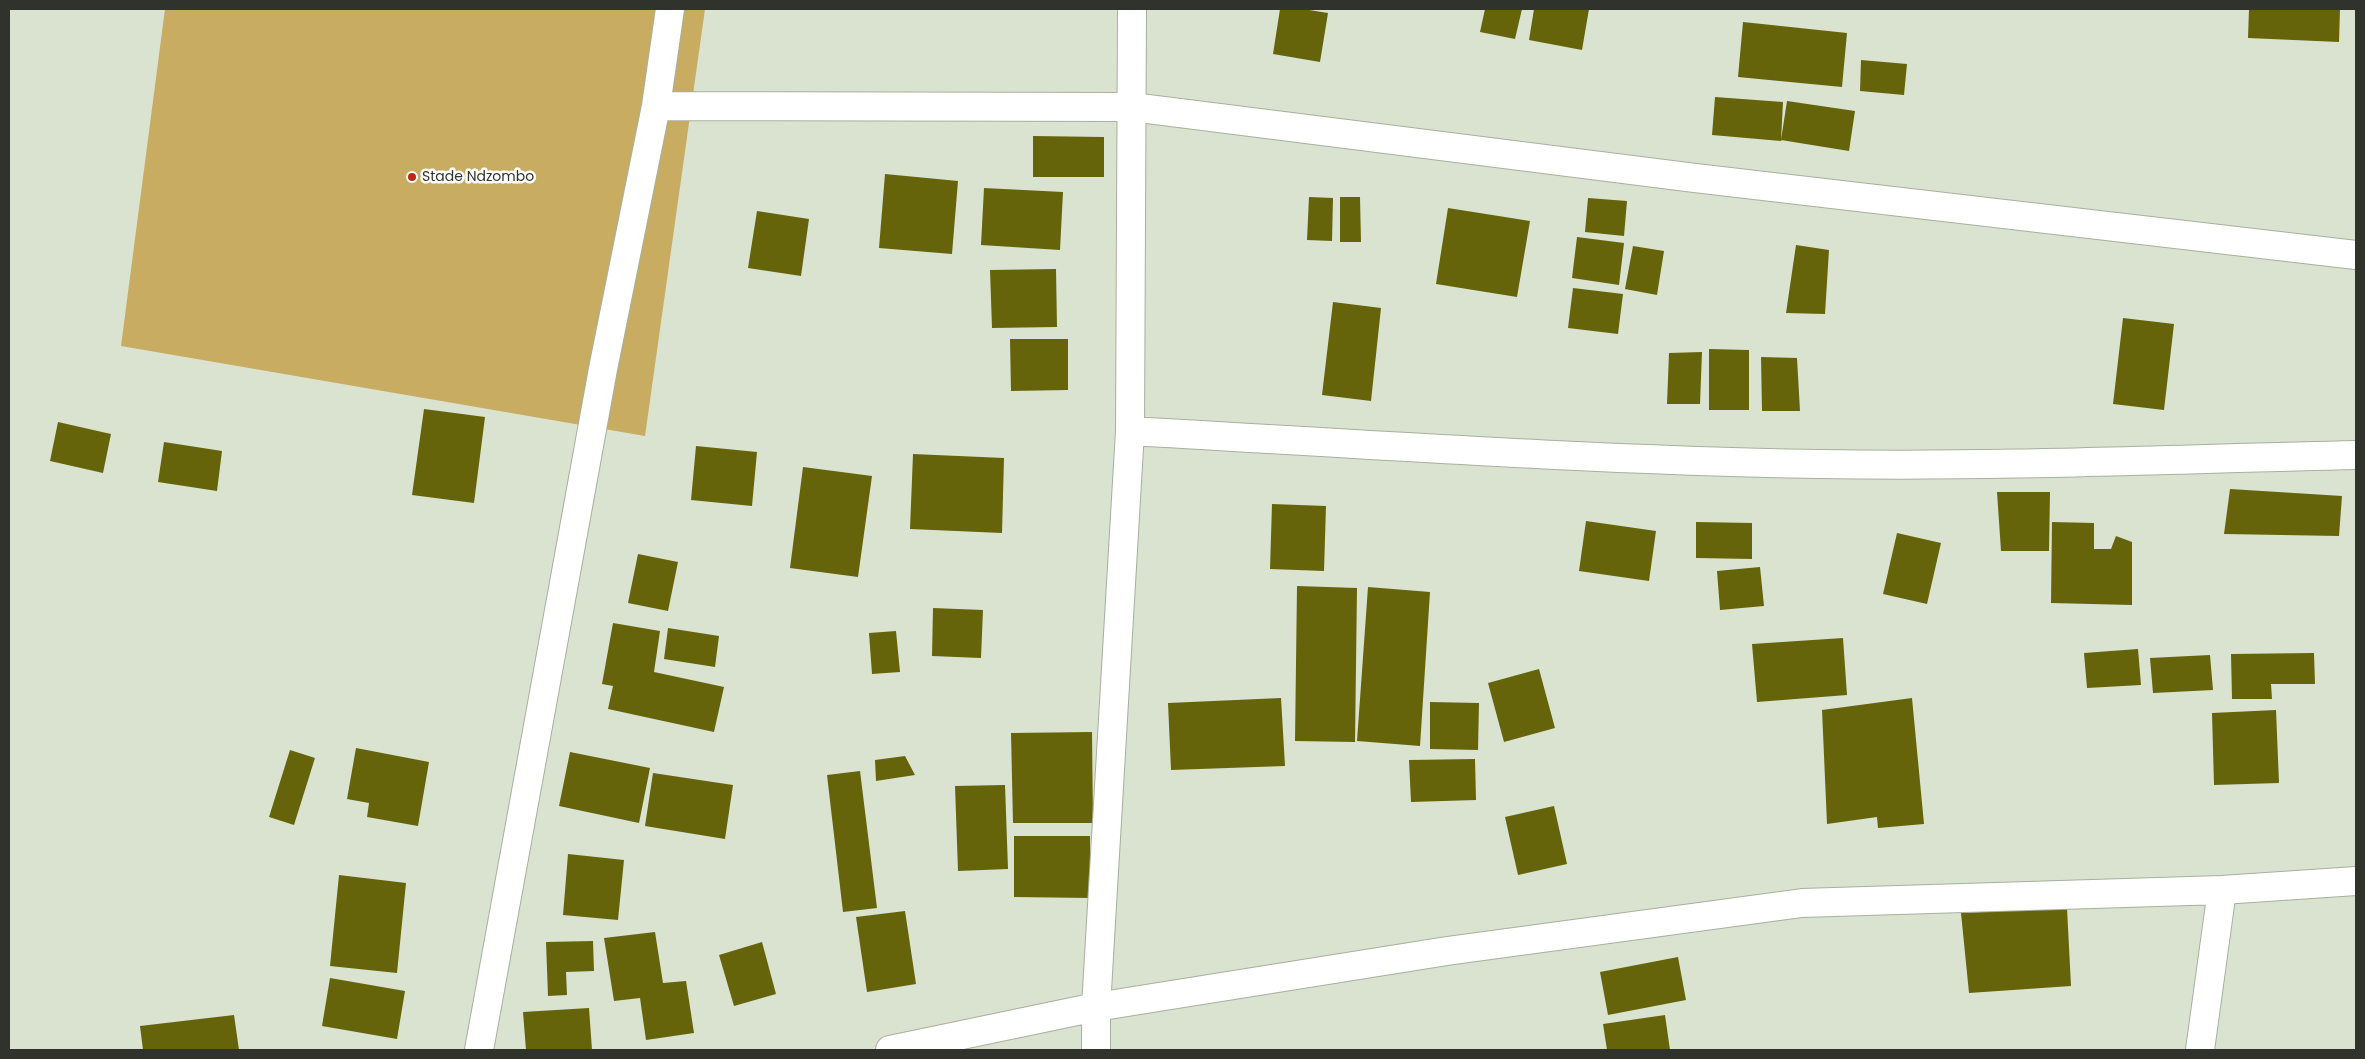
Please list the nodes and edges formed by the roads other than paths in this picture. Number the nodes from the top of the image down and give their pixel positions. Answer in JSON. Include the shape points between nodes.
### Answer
{"nodes":[{"id":1,"x":670,"y":9,"type":"edge"},
{"id":2,"x":1132,"y":9,"type":"edge"},
{"id":3,"x":656,"y":106,"type":"junction"},
{"id":4,"x":1132,"y":107,"type":"junction"},
{"id":5,"x":2356,"y":255,"type":"edge"},
{"id":6,"x":1130,"y":431,"type":"junction"},
{"id":7,"x":2356,"y":455,"type":"edge"},
{"id":8,"x":2356,"y":881,"type":"edge"},
{"id":9,"x":2222,"y":890,"type":"junction"},
{"id":10,"x":1096,"y":1007,"type":"junction"},
{"id":11,"x":479,"y":1050,"type":"edge"},
{"id":12,"x":890,"y":1050,"type":"edge"},
{"id":13,"x":1096,"y":1050,"type":"edge"},
{"id":14,"x":2200,"y":1050,"type":"edge"}],
"edges":[{"from":1,"to":3,"type":"street"},
{"from":2,"to":4,"type":"street"},
{"from":3,"to":4,"type":"street"},
{"from":3,"to":11,"type":"street","via":[[603,369]]},
{"from":4,"to":5,"type":"street","via":[[1695,178]]},
{"from":4,"to":6,"type":"street"},
{"from":6,"to":7,"type":"street","via":[[1619,458],[1822,464]]},
{"from":6,"to":10,"type":"street"},
{"from":8,"to":9,"type":"street"},
{"from":9,"to":10,"type":"street","via":[[1802,902],[1446,951]]},
{"from":9,"to":14,"type":"street"},
{"from":10,"to":12,"type":"street"},
{"from":10,"to":13,"type":"street"}]}
